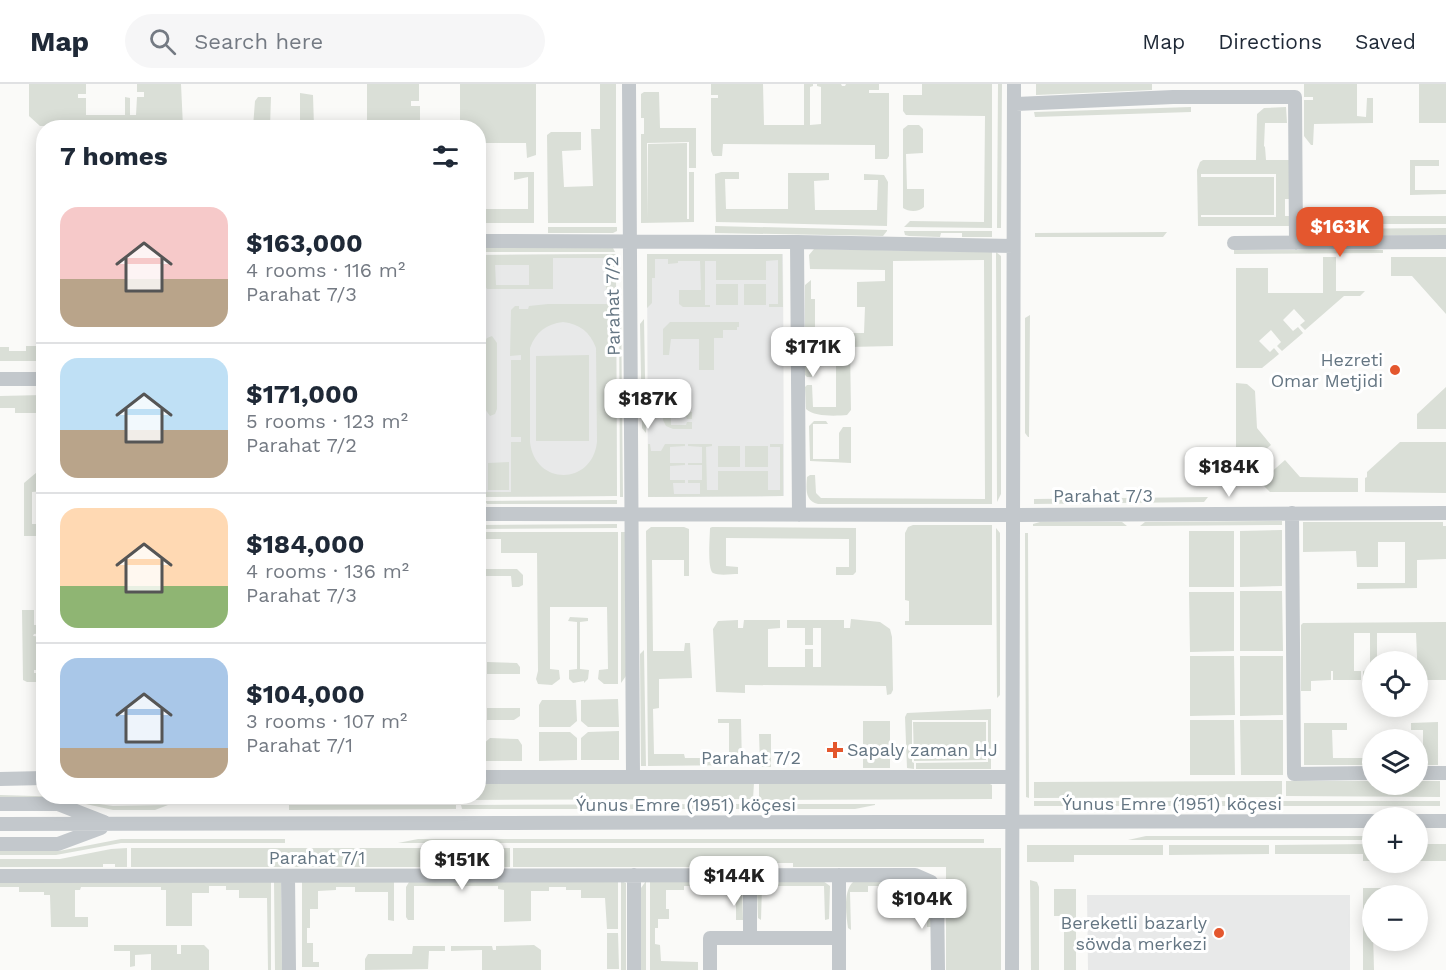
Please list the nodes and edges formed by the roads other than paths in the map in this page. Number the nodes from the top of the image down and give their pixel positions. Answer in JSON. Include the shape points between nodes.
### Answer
{"nodes":[{"id":1,"x":629,"y":84,"type":"edge"},
{"id":2,"x":1014,"y":84,"type":"edge"},
{"id":3,"x":1173,"y":91,"type":"edge"},
{"id":4,"x":1014,"y":104,"type":"junction"},
{"id":5,"x":486,"y":241,"type":"edge"},
{"id":6,"x":630,"y":242,"type":"junction"},
{"id":7,"x":797,"y":242,"type":"junction"},
{"id":8,"x":1446,"y":242,"type":"edge"},
{"id":9,"x":1234,"y":243,"type":"dead end"},
{"id":10,"x":1296,"y":243,"type":"junction"},
{"id":11,"x":1013,"y":246,"type":"junction"},
{"id":12,"x":0,"y":379,"type":"edge"},
{"id":13,"x":36,"y":379,"type":"edge"},
{"id":14,"x":1292,"y":513,"type":"junction"},
{"id":15,"x":1446,"y":513,"type":"edge"},
{"id":16,"x":486,"y":514,"type":"edge"},
{"id":17,"x":633,"y":514,"type":"junction"},
{"id":18,"x":1013,"y":514,"type":"junction"},
{"id":19,"x":799,"y":515,"type":"junction"},
{"id":20,"x":1362,"y":773,"type":"edge"},
{"id":21,"x":1428,"y":773,"type":"edge"},
{"id":22,"x":1446,"y":773,"type":"edge"},
{"id":23,"x":633,"y":776,"type":"junction"},
{"id":24,"x":486,"y":777,"type":"edge"},
{"id":25,"x":1012,"y":777,"type":"junction"},
{"id":26,"x":0,"y":778,"type":"edge"},
{"id":27,"x":36,"y":778,"type":"edge"},
{"id":28,"x":0,"y":804,"type":"edge"},
{"id":29,"x":1428,"y":821,"type":"edge"},
{"id":30,"x":1446,"y":821,"type":"edge"},
{"id":31,"x":1362,"y":822,"type":"edge"},
{"id":32,"x":1012,"y":823,"type":"junction"},
{"id":33,"x":0,"y":824,"type":"edge"},
{"id":34,"x":112,"y":825,"type":"junction"},
{"id":35,"x":0,"y":844,"type":"edge"},
{"id":36,"x":634,"y":875,"type":"junction"},
{"id":37,"x":750,"y":875,"type":"junction"},
{"id":38,"x":839,"y":875,"type":"junction"},
{"id":39,"x":0,"y":876,"type":"edge"},
{"id":40,"x":288,"y":876,"type":"junction"},
{"id":41,"x":750,"y":938,"type":"junction"},
{"id":42,"x":839,"y":938,"type":"junction"},
{"id":43,"x":289,"y":970,"type":"edge"},
{"id":44,"x":634,"y":970,"type":"edge"},
{"id":45,"x":710,"y":970,"type":"edge"},
{"id":46,"x":839,"y":970,"type":"edge"},
{"id":47,"x":938,"y":970,"type":"edge"},
{"id":48,"x":1012,"y":970,"type":"edge"}],
"edges":[{"from":1,"to":6,"type":"street","name":"Parahat 7/2"},
{"from":2,"to":4,"type":"street"},
{"from":3,"to":4,"type":"street"},
{"from":3,"to":10,"type":"street","via":[[1295,97]]},
{"from":4,"to":11,"type":"street"},
{"from":5,"to":6,"type":"street","name":"Parahat 7/2"},
{"from":6,"to":7,"type":"street","name":"Parahat 7/2"},
{"from":6,"to":17,"type":"street","name":"Parahat 7/2"},
{"from":7,"to":11,"type":"street","name":"Parahat 7/2"},
{"from":7,"to":19,"type":"street"},
{"from":8,"to":10,"type":"street"},
{"from":9,"to":10,"type":"street"},
{"from":11,"to":18,"type":"street"},
{"from":12,"to":13,"type":"street"},
{"from":14,"to":15,"type":"street","name":"Parahat 7/3"},
{"from":14,"to":18,"type":"street","name":"Parahat 7/3"},
{"from":14,"to":20,"type":"street","via":[[1294,774]]},
{"from":16,"to":17,"type":"street"},
{"from":17,"to":19,"type":"street"},
{"from":17,"to":23,"type":"street","name":"Parahat 7/2"},
{"from":18,"to":19,"type":"street"},
{"from":18,"to":25,"type":"street"},
{"from":21,"to":22,"type":"street"},
{"from":23,"to":24,"type":"street","name":"Parahat 7/2"},
{"from":23,"to":25,"type":"street","name":"Parahat 7/2"},
{"from":25,"to":32,"type":"street"},
{"from":26,"to":27,"type":"street"},
{"from":28,"to":34,"type":"street","via":[[58,804]]},
{"from":29,"to":30,"type":"street"},
{"from":31,"to":32,"type":"street","name":"Ýunus Emre (1951) köçesi"},
{"from":32,"to":34,"type":"street","name":"Ýunus Emre (1951) köçesi"},
{"from":32,"to":48,"type":"street"},
{"from":33,"to":34,"type":"street","name":"Ýunus Emre (1951) köçesi"},
{"from":34,"to":35,"type":"street","via":[[58,844]]},
{"from":36,"to":37,"type":"street","name":"Parahat 7/1"},
{"from":36,"to":40,"type":"street","name":"Parahat 7/1"},
{"from":36,"to":44,"type":"street"},
{"from":37,"to":38,"type":"street","name":"Parahat 7/1"},
{"from":37,"to":41,"type":"street"},
{"from":38,"to":42,"type":"street"},
{"from":38,"to":47,"type":"street","name":"Parahat 7/1","via":[[910,874],[931,882],[938,899]]},
{"from":39,"to":40,"type":"street","name":"Parahat 7/1"},
{"from":40,"to":43,"type":"street"},
{"from":41,"to":42,"type":"street"},
{"from":41,"to":45,"type":"street","via":[[710,938]]},
{"from":42,"to":46,"type":"street"}]}
